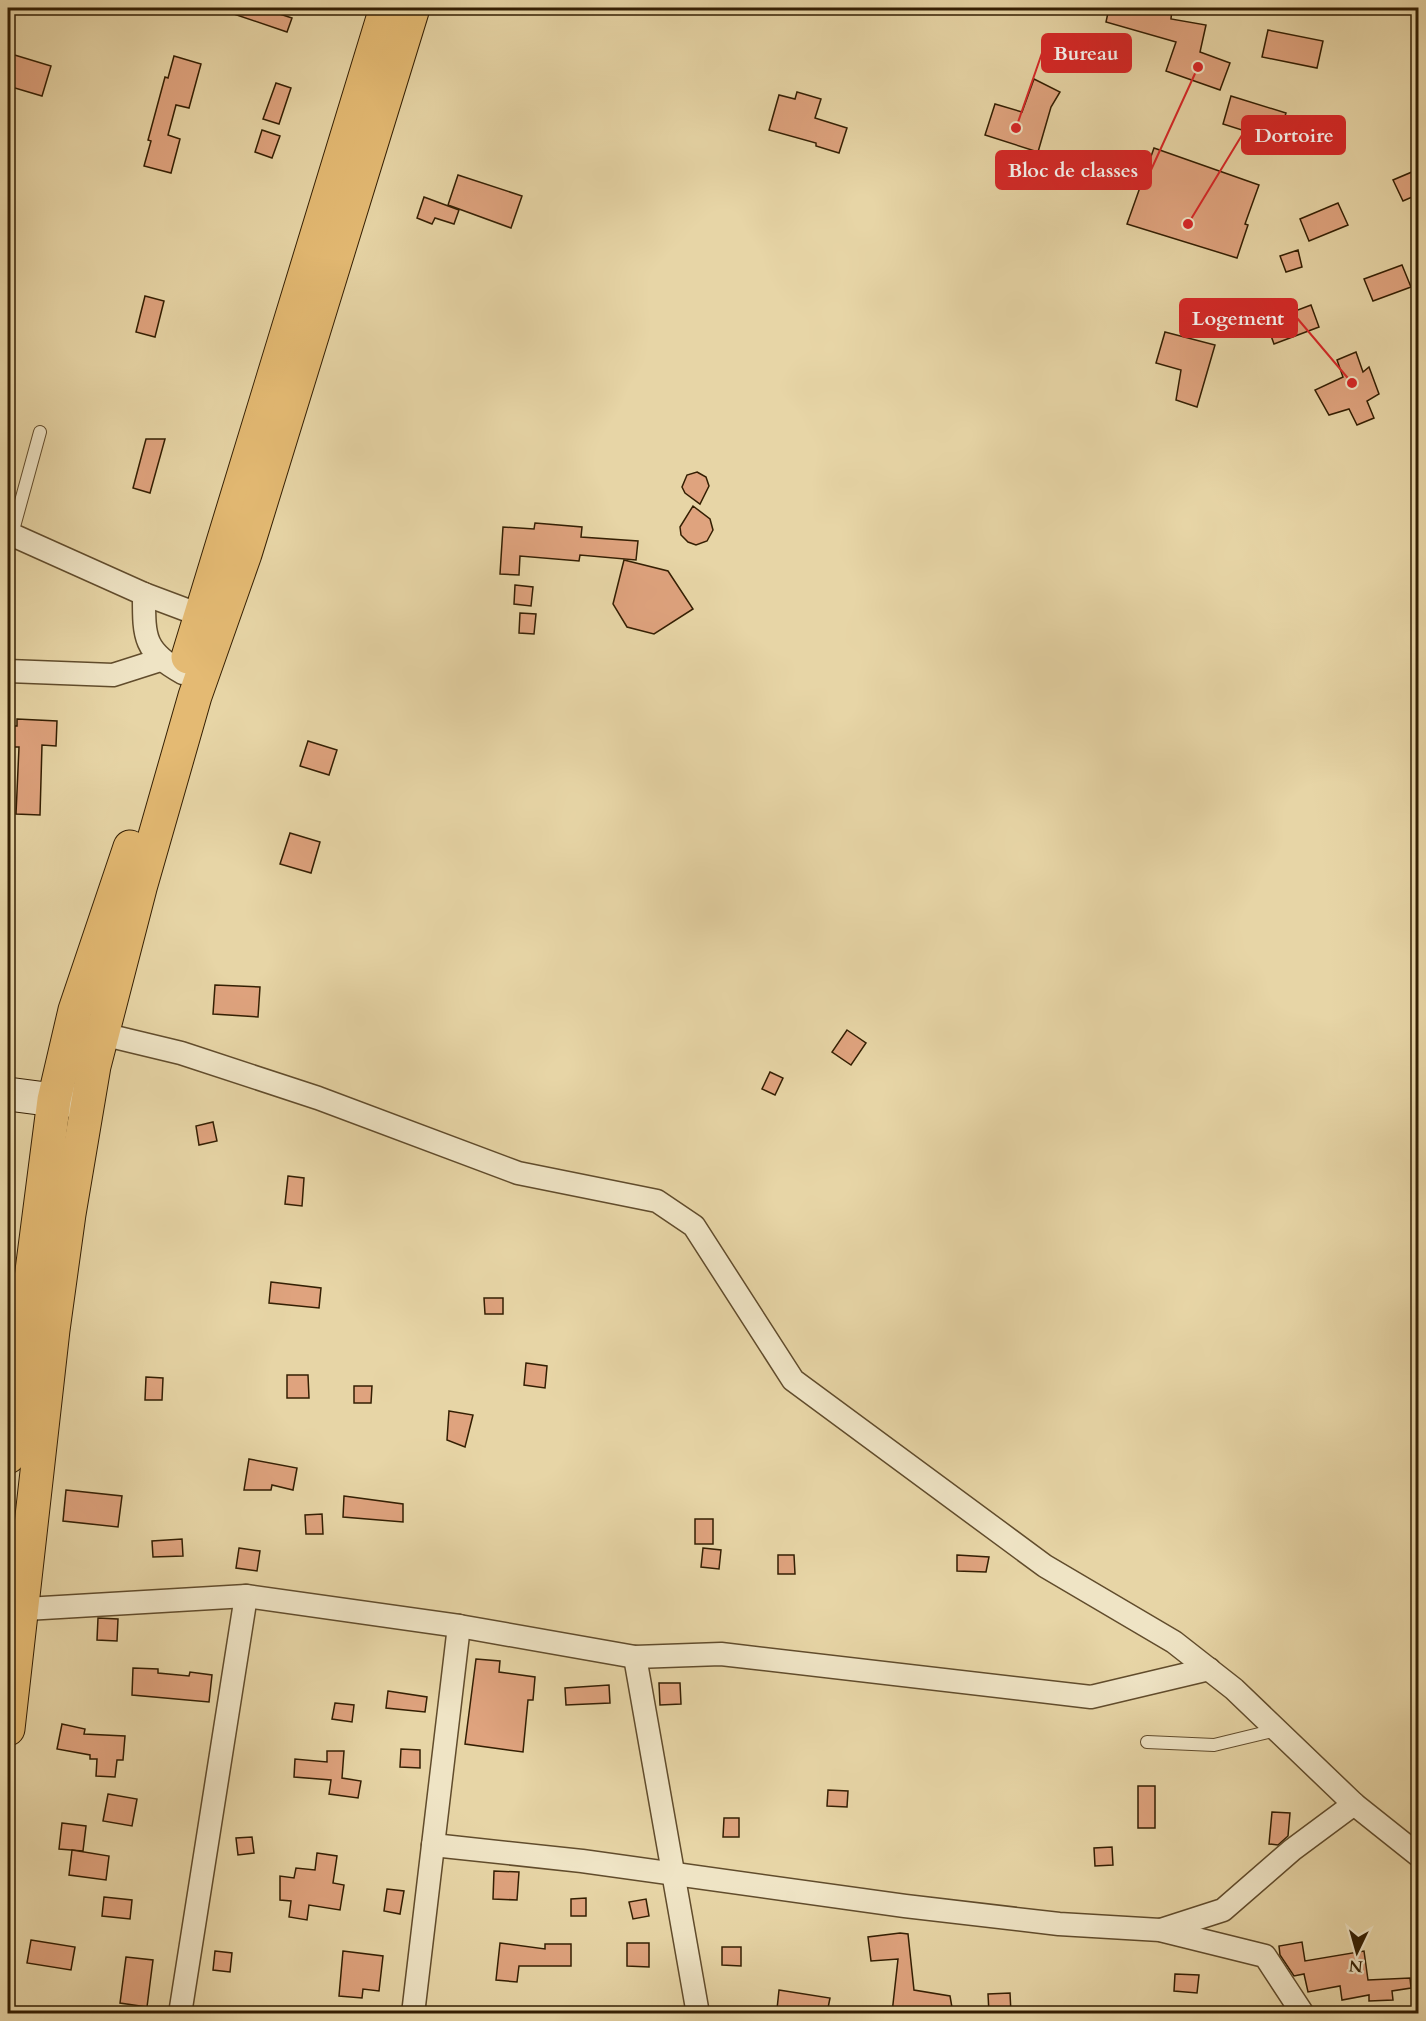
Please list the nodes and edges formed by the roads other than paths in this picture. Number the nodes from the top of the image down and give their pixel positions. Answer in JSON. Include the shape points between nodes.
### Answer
{"nodes":[{"id":1,"x":387,"y":8,"type":"edge"},
{"id":2,"x":413,"y":8,"type":"edge"},
{"id":3,"x":40,"y":432,"type":"dead end"},
{"id":4,"x":10,"y":533,"type":"edge"},
{"id":5,"x":144,"y":594,"type":"junction"},
{"id":6,"x":200,"y":615,"type":"junction"},
{"id":7,"x":171,"y":667,"type":"junction"},
{"id":8,"x":8,"y":671,"type":"edge"},
{"id":9,"x":102,"y":1034,"type":"junction"},
{"id":10,"x":8,"y":1094,"type":"edge"},
{"id":11,"x":54,"y":1100,"type":"junction"},
{"id":12,"x":88,"y":1100,"type":"junction"},
{"id":13,"x":8,"y":1457,"type":"edge"},
{"id":14,"x":246,"y":1596,"type":"junction"},
{"id":15,"x":14,"y":1610,"type":"edge"},
{"id":16,"x":459,"y":1626,"type":"junction"},
{"id":17,"x":635,"y":1657,"type":"junction"},
{"id":18,"x":1209,"y":1670,"type":"junction"},
{"id":19,"x":8,"y":1729,"type":"edge"},
{"id":20,"x":1276,"y":1730,"type":"junction"},
{"id":21,"x":1147,"y":1742,"type":"dead end"},
{"id":22,"x":1354,"y":1804,"type":"junction"},
{"id":23,"x":433,"y":1845,"type":"junction"},
{"id":24,"x":1419,"y":1855,"type":"edge"},
{"id":25,"x":672,"y":1874,"type":"junction"},
{"id":26,"x":1160,"y":1930,"type":"junction"},
{"id":27,"x":180,"y":2013,"type":"edge"},
{"id":28,"x":413,"y":2013,"type":"edge"},
{"id":29,"x":698,"y":2013,"type":"edge"},
{"id":30,"x":1303,"y":2013,"type":"edge"}],
"edges":[{"from":1,"to":6,"type":"main road"},
{"from":2,"to":9,"type":"main road","via":[[246,554],[195,696]]},
{"from":3,"to":4,"type":"lane"},
{"from":4,"to":5,"type":"street"},
{"from":5,"to":6,"type":"street"},
{"from":5,"to":7,"type":"street","via":[[144,634]]},
{"from":6,"to":7,"type":"main road"},
{"from":7,"to":8,"type":"street","via":[[113,675]]},
{"from":7,"to":11,"type":"main road","via":[[125,861],[75,1010]]},
{"from":9,"to":12,"type":"main road"},
{"from":9,"to":18,"type":"street","via":[[181,1053],[318,1098],[518,1173],[657,1202],[694,1226],[794,1380],[1045,1566],[1174,1642]]},
{"from":10,"to":11,"type":"street"},
{"from":11,"to":12,"type":"street"},
{"from":11,"to":13,"type":"main road"},
{"from":12,"to":15,"type":"main road","via":[[66,1237],[39,1473]]},
{"from":14,"to":15,"type":"street"},
{"from":14,"to":16,"type":"street"},
{"from":14,"to":27,"type":"street"},
{"from":15,"to":19,"type":"main road"},
{"from":16,"to":17,"type":"street"},
{"from":16,"to":23,"type":"street"},
{"from":17,"to":18,"type":"street","via":[[721,1654],[1091,1697]]},
{"from":17,"to":25,"type":"street"},
{"from":18,"to":20,"type":"street"},
{"from":20,"to":21,"type":"lane","via":[[1214,1745]]},
{"from":20,"to":22,"type":"street"},
{"from":22,"to":24,"type":"street"},
{"from":22,"to":26,"type":"street","via":[[1222,1910]]},
{"from":23,"to":25,"type":"street"},
{"from":23,"to":28,"type":"street"},
{"from":25,"to":26,"type":"street","via":[[1059,1924]]},
{"from":25,"to":29,"type":"street"},
{"from":26,"to":30,"type":"street","via":[[1265,1956]]}]}
